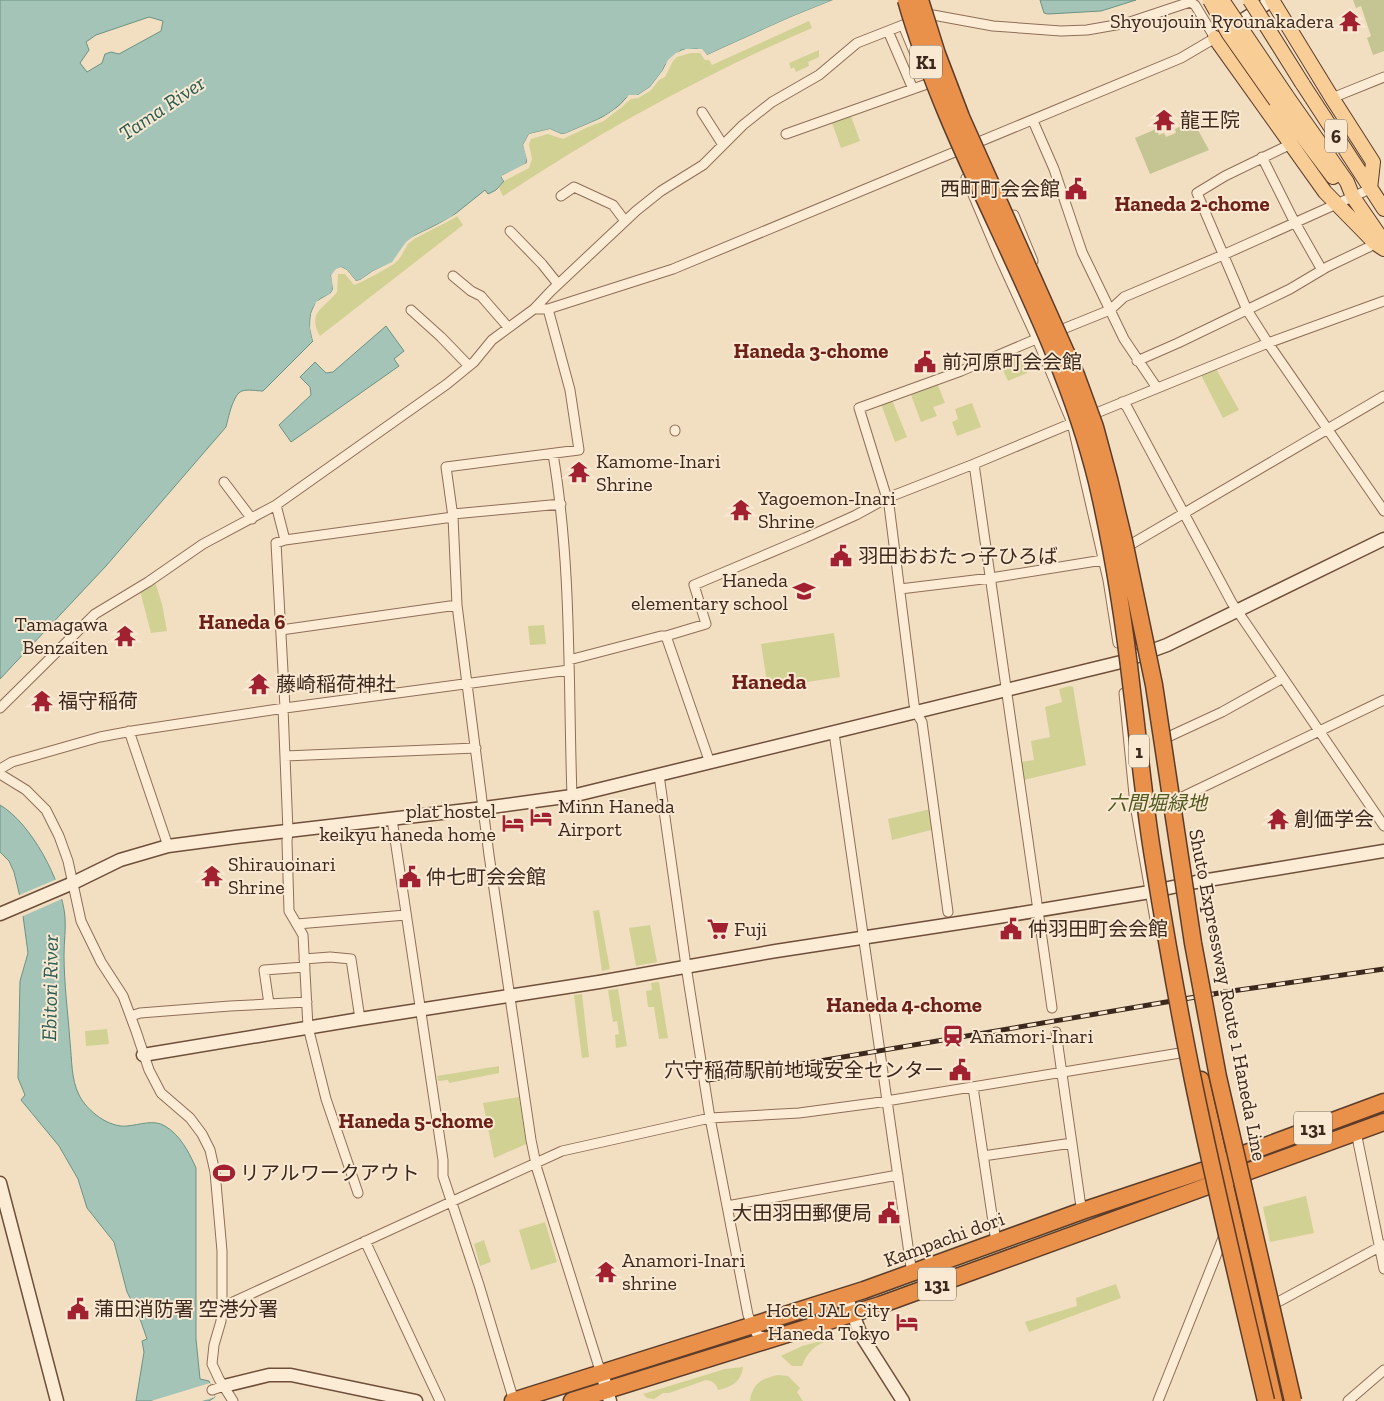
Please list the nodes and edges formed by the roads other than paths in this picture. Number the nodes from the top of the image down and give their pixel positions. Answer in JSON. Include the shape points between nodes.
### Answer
{"nodes":[{"id":1,"x":906,"y":0,"type":"edge"},
{"id":2,"x":920,"y":0,"type":"edge"},
{"id":3,"x":1210,"y":0,"type":"edge"},
{"id":4,"x":1222,"y":0,"type":"edge"},
{"id":5,"x":1250,"y":0,"type":"edge"},
{"id":6,"x":1271,"y":0,"type":"edge"},
{"id":7,"x":931,"y":16,"type":"junction"},
{"id":8,"x":903,"y":25,"type":"junction"},
{"id":9,"x":888,"y":31,"type":"junction"},
{"id":10,"x":1215,"y":38,"type":"junction"},
{"id":11,"x":1384,"y":77,"type":"edge"},
{"id":12,"x":927,"y":84,"type":"junction"},
{"id":13,"x":913,"y":89,"type":"junction"},
{"id":14,"x":1281,"y":98,"type":"junction"},
{"id":15,"x":1332,"y":98,"type":"junction"},
{"id":16,"x":702,"y":112,"type":"dead end"},
{"id":17,"x":955,"y":120,"type":"junction"},
{"id":18,"x":1033,"y":121,"type":"junction"},
{"id":19,"x":786,"y":134,"type":"dead end"},
{"id":20,"x":979,"y":142,"type":"junction"},
{"id":21,"x":1291,"y":144,"type":"junction"},
{"id":22,"x":723,"y":145,"type":"junction"},
{"id":23,"x":956,"y":153,"type":"junction"},
{"id":24,"x":1262,"y":158,"type":"junction"},
{"id":25,"x":1370,"y":188,"type":"junction"},
{"id":26,"x":561,"y":196,"type":"dead end"},
{"id":27,"x":1352,"y":197,"type":"junction"},
{"id":28,"x":1336,"y":204,"type":"junction"},
{"id":29,"x":1384,"y":208,"type":"edge"},
{"id":30,"x":626,"y":220,"type":"junction"},
{"id":31,"x":1296,"y":223,"type":"junction"},
{"id":32,"x":510,"y":231,"type":"dead end"},
{"id":33,"x":1381,"y":245,"type":"edge"},
{"id":34,"x":1223,"y":255,"type":"junction"},
{"id":35,"x":1322,"y":270,"type":"junction"},
{"id":36,"x":453,"y":276,"type":"dead end"},
{"id":37,"x":558,"y":284,"type":"junction"},
{"id":38,"x":1384,"y":301,"type":"edge"},
{"id":39,"x":534,"y":309,"type":"junction"},
{"id":40,"x":548,"y":309,"type":"junction"},
{"id":41,"x":411,"y":310,"type":"dead end"},
{"id":42,"x":1110,"y":310,"type":"junction"},
{"id":43,"x":1247,"y":310,"type":"junction"},
{"id":44,"x":508,"y":327,"type":"junction"},
{"id":45,"x":1061,"y":330,"type":"junction"},
{"id":46,"x":1037,"y":339,"type":"junction"},
{"id":47,"x":1268,"y":343,"type":"junction"},
{"id":48,"x":1137,"y":361,"type":"junction"},
{"id":49,"x":468,"y":366,"type":"junction"},
{"id":50,"x":1156,"y":388,"type":"junction"},
{"id":51,"x":1384,"y":396,"type":"edge"},
{"id":52,"x":1122,"y":402,"type":"junction"},
{"id":53,"x":1095,"y":414,"type":"junction"},
{"id":54,"x":1072,"y":423,"type":"junction"},
{"id":55,"x":1327,"y":429,"type":"junction"},
{"id":56,"x":554,"y":454,"type":"junction"},
{"id":57,"x":974,"y":464,"type":"junction"},
{"id":58,"x":224,"y":482,"type":"dead end"},
{"id":59,"x":887,"y":498,"type":"junction"},
{"id":60,"x":561,"y":504,"type":"junction"},
{"id":61,"x":276,"y":505,"type":"junction"},
{"id":62,"x":1384,"y":512,"type":"edge"},
{"id":63,"x":1183,"y":513,"type":"junction"},
{"id":64,"x":453,"y":515,"type":"junction"},
{"id":65,"x":252,"y":519,"type":"junction"},
{"id":66,"x":285,"y":540,"type":"junction"},
{"id":67,"x":1384,"y":540,"type":"edge"},
{"id":68,"x":1129,"y":545,"type":"junction"},
{"id":69,"x":1103,"y":560,"type":"junction"},
{"id":70,"x":991,"y":578,"type":"junction"},
{"id":71,"x":900,"y":589,"type":"junction"},
{"id":72,"x":457,"y":605,"type":"junction"},
{"id":73,"x":1238,"y":612,"type":"junction"},
{"id":74,"x":281,"y":630,"type":"junction"},
{"id":75,"x":666,"y":636,"type":"junction"},
{"id":76,"x":1152,"y":652,"type":"junction"},
{"id":77,"x":569,"y":660,"type":"junction"},
{"id":78,"x":1121,"y":662,"type":"junction"},
{"id":79,"x":569,"y":670,"type":"junction"},
{"id":80,"x":1283,"y":678,"type":"junction"},
{"id":81,"x":467,"y":684,"type":"junction"},
{"id":82,"x":1154,"y":685,"type":"junction"},
{"id":83,"x":1132,"y":689,"type":"junction"},
{"id":84,"x":1006,"y":691,"type":"junction"},
{"id":85,"x":1384,"y":700,"type":"edge"},
{"id":86,"x":0,"y":708,"type":"edge"},
{"id":87,"x":284,"y":708,"type":"junction"},
{"id":88,"x":916,"y":712,"type":"junction"},
{"id":89,"x":1319,"y":731,"type":"junction"},
{"id":90,"x":129,"y":732,"type":"junction"},
{"id":91,"x":834,"y":733,"type":"junction"},
{"id":92,"x":1168,"y":738,"type":"junction"},
{"id":93,"x":476,"y":748,"type":"junction"},
{"id":94,"x":285,"y":756,"type":"junction"},
{"id":95,"x":710,"y":763,"type":"junction"},
{"id":96,"x":0,"y":769,"type":"edge"},
{"id":97,"x":0,"y":774,"type":"edge"},
{"id":98,"x":659,"y":775,"type":"junction"},
{"id":99,"x":572,"y":796,"type":"junction"},
{"id":100,"x":1178,"y":799,"type":"junction"},
{"id":101,"x":484,"y":808,"type":"junction"},
{"id":102,"x":392,"y":819,"type":"junction"},
{"id":103,"x":1384,"y":826,"type":"edge"},
{"id":104,"x":288,"y":831,"type":"junction"},
{"id":105,"x":168,"y":846,"type":"junction"},
{"id":106,"x":1384,"y":851,"type":"edge"},
{"id":107,"x":1191,"y":883,"type":"junction"},
{"id":108,"x":71,"y":884,"type":"junction"},
{"id":109,"x":1150,"y":892,"type":"junction"},
{"id":110,"x":1039,"y":910,"type":"junction"},
{"id":111,"x":5,"y":912,"type":"edge"},
{"id":112,"x":948,"y":912,"type":"dead end"},
{"id":113,"x":406,"y":915,"type":"junction"},
{"id":114,"x":297,"y":924,"type":"junction"},
{"id":115,"x":863,"y":938,"type":"junction"},
{"id":116,"x":305,"y":963,"type":"junction"},
{"id":117,"x":686,"y":966,"type":"junction"},
{"id":118,"x":1205,"y":980,"type":"dead end"},
{"id":119,"x":510,"y":995,"type":"junction"},
{"id":120,"x":307,"y":1002,"type":"junction"},
{"id":121,"x":269,"y":1004,"type":"junction"},
{"id":122,"x":1208,"y":1007,"type":"dead end"},
{"id":123,"x":1052,"y":1008,"type":"dead end"},
{"id":124,"x":420,"y":1010,"type":"junction"},
{"id":125,"x":131,"y":1016,"type":"junction"},
{"id":126,"x":360,"y":1019,"type":"junction"},
{"id":127,"x":308,"y":1028,"type":"junction"},
{"id":128,"x":1056,"y":1032,"type":"dead end"},
{"id":129,"x":1180,"y":1053,"type":"junction"},
{"id":130,"x":143,"y":1055,"type":"junction"},
{"id":131,"x":1061,"y":1072,"type":"junction"},
{"id":132,"x":1205,"y":1080,"type":"junction"},
{"id":133,"x":973,"y":1087,"type":"junction"},
{"id":134,"x":886,"y":1101,"type":"junction"},
{"id":135,"x":1384,"y":1102,"type":"edge"},
{"id":136,"x":710,"y":1118,"type":"junction"},
{"id":137,"x":1384,"y":1122,"type":"edge"},
{"id":138,"x":1356,"y":1132,"type":"junction"},
{"id":139,"x":1072,"y":1142,"type":"junction"},
{"id":140,"x":983,"y":1156,"type":"junction"},
{"id":141,"x":1230,"y":1160,"type":"junction"},
{"id":142,"x":535,"y":1163,"type":"junction"},
{"id":143,"x":898,"y":1175,"type":"junction"},
{"id":144,"x":1234,"y":1177,"type":"junction"},
{"id":145,"x":1207,"y":1178,"type":"junction"},
{"id":146,"x":0,"y":1183,"type":"edge"},
{"id":147,"x":358,"y":1193,"type":"dead end"},
{"id":148,"x":452,"y":1201,"type":"junction"},
{"id":149,"x":3,"y":1205,"type":"edge"},
{"id":150,"x":727,"y":1206,"type":"junction"},
{"id":151,"x":1082,"y":1210,"type":"junction"},
{"id":152,"x":1223,"y":1238,"type":"junction"},
{"id":153,"x":365,"y":1241,"type":"junction"},
{"id":154,"x":996,"y":1242,"type":"junction"},
{"id":155,"x":1382,"y":1246,"type":"edge"},
{"id":156,"x":1384,"y":1269,"type":"edge"},
{"id":157,"x":912,"y":1274,"type":"junction"},
{"id":158,"x":846,"y":1296,"type":"junction"},
{"id":159,"x":1278,"y":1302,"type":"junction"},
{"id":160,"x":222,"y":1305,"type":"junction"},
{"id":161,"x":851,"y":1313,"type":"junction"},
{"id":162,"x":752,"y":1325,"type":"junction"},
{"id":163,"x":771,"y":1338,"type":"junction"},
{"id":164,"x":1384,"y":1370,"type":"edge"},
{"id":165,"x":602,"y":1373,"type":"junction"},
{"id":166,"x":218,"y":1388,"type":"junction"},
{"id":167,"x":609,"y":1396,"type":"edge"},
{"id":168,"x":57,"y":1401,"type":"edge"},
{"id":169,"x":233,"y":1401,"type":"edge"},
{"id":170,"x":416,"y":1401,"type":"edge"},
{"id":171,"x":440,"y":1401,"type":"edge"},
{"id":172,"x":513,"y":1401,"type":"edge"},
{"id":173,"x":572,"y":1401,"type":"edge"},
{"id":174,"x":903,"y":1401,"type":"edge"},
{"id":175,"x":1158,"y":1401,"type":"edge"},
{"id":176,"x":1262,"y":1401,"type":"edge"},
{"id":177,"x":1266,"y":1401,"type":"edge"},
{"id":178,"x":1274,"y":1401,"type":"edge"},
{"id":179,"x":1283,"y":1401,"type":"edge"},
{"id":180,"x":1293,"y":1401,"type":"edge"},
{"id":181,"x":1300,"y":1401,"type":"edge"},
{"id":182,"x":1348,"y":1401,"type":"edge"}],
"edges":[{"from":1,"to":17,"type":"highway","number":"K1","bridge":true,"via":[[924,58]]},
{"from":2,"to":17,"type":"highway","number":"K1","bridge":true},
{"from":3,"to":14,"type":"main road","number":"6","bridge":true,"via":[[1229,34]]},
{"from":4,"to":14,"type":"main road","number":"6","bridge":true},
{"from":5,"to":25,"type":"main road","number":"6","bridge":true},
{"from":6,"to":10,"type":"street"},
{"from":6,"to":15,"type":"main road"},
{"from":7,"to":8,"type":"street"},
{"from":7,"to":10,"type":"street","via":[[1027,29],[1087,30],[1127,22],[1190,2]]},
{"from":7,"to":20,"type":"street"},
{"from":8,"to":9,"type":"street"},
{"from":8,"to":12,"type":"street"},
{"from":9,"to":13,"type":"street"},
{"from":9,"to":22,"type":"street","via":[[857,43],[820,75],[772,102]]},
{"from":10,"to":18,"type":"street","via":[[1181,58]]},
{"from":10,"to":21,"type":"main road"},
{"from":11,"to":15,"type":"street"},
{"from":12,"to":13,"type":"street"},
{"from":12,"to":23,"type":"street"},
{"from":13,"to":19,"type":"street"},
{"from":14,"to":27,"type":"main road","number":"6","via":[[1348,182]]},
{"from":15,"to":25,"type":"main road","via":[[1373,162]]},
{"from":16,"to":22,"type":"street"},
{"from":17,"to":82,"type":"highway","name":"Shuto Expressway Route 1 Haneda Line","number":"1","bridge":true,"via":[[1073,367],[1095,428],[1110,479]]},
{"from":17,"to":83,"type":"highway","number":"1","bridge":true,"via":[[1064,379],[1082,430],[1110,545]]},
{"from":18,"to":20,"type":"street"},
{"from":18,"to":42,"type":"street","via":[[1054,169],[1082,252]]},
{"from":20,"to":23,"type":"street"},
{"from":20,"to":45,"type":"street","via":[[1028,246]]},
{"from":21,"to":24,"type":"street"},
{"from":21,"to":28,"type":"main road"},
{"from":22,"to":30,"type":"street","via":[[703,165],[661,191]]},
{"from":23,"to":40,"type":"street","via":[[673,269]]},
{"from":23,"to":46,"type":"street"},
{"from":24,"to":31,"type":"street"},
{"from":24,"to":34,"type":"street","via":[[1197,192]]},
{"from":25,"to":27,"type":"street"},
{"from":25,"to":29,"type":"main road","number":"6"},
{"from":26,"to":30,"type":"street","via":[[574,187],[613,206]]},
{"from":27,"to":28,"type":"street"},
{"from":27,"to":33,"type":"main road","number":"6"},
{"from":28,"to":31,"type":"street"},
{"from":28,"to":33,"type":"main road"},
{"from":30,"to":37,"type":"street"},
{"from":31,"to":34,"type":"street"},
{"from":31,"to":35,"type":"street"},
{"from":32,"to":37,"type":"street"},
{"from":33,"to":35,"type":"street"},
{"from":34,"to":42,"type":"street","via":[[1124,297]]},
{"from":34,"to":43,"type":"street"},
{"from":35,"to":43,"type":"street"},
{"from":36,"to":44,"type":"street","via":[[481,296]]},
{"from":37,"to":39,"type":"street"},
{"from":38,"to":47,"type":"street"},
{"from":39,"to":40,"type":"street"},
{"from":39,"to":44,"type":"street"},
{"from":40,"to":56,"type":"street","via":[[570,390],[580,450]]},
{"from":41,"to":49,"type":"street"},
{"from":42,"to":45,"type":"street"},
{"from":42,"to":48,"type":"street"},
{"from":43,"to":47,"type":"street"},
{"from":43,"to":48,"type":"street"},
{"from":44,"to":49,"type":"street"},
{"from":45,"to":46,"type":"street"},
{"from":45,"to":53,"type":"street"},
{"from":46,"to":54,"type":"street"},
{"from":46,"to":59,"type":"street","via":[[961,372],[859,408]]},
{"from":47,"to":50,"type":"street"},
{"from":47,"to":55,"type":"street"},
{"from":48,"to":50,"type":"street"},
{"from":49,"to":61,"type":"street"},
{"from":50,"to":52,"type":"street"},
{"from":51,"to":55,"type":"street"},
{"from":52,"to":53,"type":"street"},
{"from":52,"to":63,"type":"street"},
{"from":53,"to":54,"type":"street"},
{"from":53,"to":68,"type":"street"},
{"from":54,"to":57,"type":"street"},
{"from":54,"to":69,"type":"street"},
{"from":55,"to":62,"type":"street"},
{"from":55,"to":63,"type":"street"},
{"from":56,"to":60,"type":"street"},
{"from":56,"to":64,"type":"street","via":[[446,467]]},
{"from":57,"to":59,"type":"street"},
{"from":57,"to":70,"type":"street"},
{"from":58,"to":65,"type":"street"},
{"from":59,"to":71,"type":"street"},
{"from":59,"to":75,"type":"street","via":[[805,538],[694,585],[706,624]]},
{"from":60,"to":64,"type":"street"},
{"from":60,"to":77,"type":"street","via":[[567,569]]},
{"from":61,"to":65,"type":"street"},
{"from":61,"to":66,"type":"street"},
{"from":63,"to":68,"type":"street"},
{"from":63,"to":73,"type":"street"},
{"from":64,"to":66,"type":"street"},
{"from":64,"to":72,"type":"street"},
{"from":65,"to":86,"type":"street","via":[[203,544],[95,614]]},
{"from":66,"to":74,"type":"street","via":[[276,542]]},
{"from":67,"to":73,"type":"street"},
{"from":68,"to":69,"type":"street"},
{"from":68,"to":76,"type":"street"},
{"from":69,"to":70,"type":"street"},
{"from":69,"to":78,"type":"street"},
{"from":70,"to":71,"type":"street"},
{"from":70,"to":84,"type":"street"},
{"from":71,"to":88,"type":"street"},
{"from":72,"to":74,"type":"street"},
{"from":72,"to":81,"type":"street"},
{"from":73,"to":76,"type":"street"},
{"from":73,"to":80,"type":"street"},
{"from":74,"to":87,"type":"street"},
{"from":75,"to":77,"type":"street"},
{"from":75,"to":95,"type":"street"},
{"from":76,"to":78,"type":"street"},
{"from":76,"to":92,"type":"street"},
{"from":77,"to":79,"type":"street"},
{"from":78,"to":84,"type":"street"},
{"from":78,"to":109,"type":"street","via":[[1135,805]]},
{"from":79,"to":81,"type":"street"},
{"from":79,"to":99,"type":"street"},
{"from":80,"to":89,"type":"street"},
{"from":80,"to":92,"type":"street"},
{"from":81,"to":87,"type":"street"},
{"from":81,"to":93,"type":"street"},
{"from":82,"to":132,"type":"highway","bridge":true,"via":[[1165,822]]},
{"from":82,"to":180,"type":"highway","name":"Shuto Expressway Route 1 Haneda Line","number":"1","bridge":true,"via":[[1193,943],[1218,1077]]},
{"from":83,"to":132,"type":"highway","bridge":true,"via":[[1176,942]]},
{"from":83,"to":177,"type":"highway","number":"1","bridge":true,"via":[[1147,822],[1167,944],[1193,1082]]},
{"from":84,"to":88,"type":"street"},
{"from":84,"to":110,"type":"street"},
{"from":85,"to":89,"type":"street"},
{"from":87,"to":90,"type":"street"},
{"from":87,"to":94,"type":"street"},
{"from":88,"to":91,"type":"street"},
{"from":88,"to":112,"type":"street","via":[[922,722]]},
{"from":89,"to":100,"type":"street"},
{"from":89,"to":103,"type":"street"},
{"from":90,"to":96,"type":"street","via":[[12,762]]},
{"from":90,"to":105,"type":"street"},
{"from":91,"to":95,"type":"street"},
{"from":91,"to":115,"type":"street"},
{"from":92,"to":100,"type":"street"},
{"from":93,"to":94,"type":"street"},
{"from":93,"to":101,"type":"street"},
{"from":94,"to":104,"type":"street"},
{"from":95,"to":98,"type":"street"},
{"from":97,"to":108,"type":"street","via":[[31,794],[46,810],[64,850]]},
{"from":98,"to":99,"type":"street"},
{"from":98,"to":117,"type":"street"},
{"from":99,"to":101,"type":"street"},
{"from":100,"to":107,"type":"street"},
{"from":101,"to":102,"type":"street"},
{"from":101,"to":119,"type":"street"},
{"from":102,"to":104,"type":"street"},
{"from":102,"to":113,"type":"street"},
{"from":104,"to":105,"type":"street"},
{"from":104,"to":114,"type":"street","via":[[289,911]]},
{"from":105,"to":108,"type":"street","via":[[120,860]]},
{"from":106,"to":107,"type":"street"},
{"from":107,"to":109,"type":"street"},
{"from":107,"to":118,"type":"street"},
{"from":108,"to":111,"type":"street"},
{"from":108,"to":125,"type":"street","via":[[81,920]]},
{"from":109,"to":110,"type":"street"},
{"from":109,"to":129,"type":"street"},
{"from":110,"to":115,"type":"street"},
{"from":110,"to":123,"type":"street"},
{"from":113,"to":114,"type":"street"},
{"from":113,"to":124,"type":"street"},
{"from":114,"to":116,"type":"street","via":[[303,934]]},
{"from":115,"to":117,"type":"street"},
{"from":115,"to":134,"type":"street"},
{"from":116,"to":120,"type":"street"},
{"from":116,"to":121,"type":"street","via":[[264,970]]},
{"from":116,"to":126,"type":"street","via":[[330,957],[351,959]]},
{"from":117,"to":119,"type":"street"},
{"from":117,"to":136,"type":"street"},
{"from":119,"to":124,"type":"street"},
{"from":119,"to":142,"type":"street"},
{"from":120,"to":121,"type":"street"},
{"from":120,"to":127,"type":"street"},
{"from":121,"to":125,"type":"street"},
{"from":122,"to":141,"type":"street"},
{"from":124,"to":126,"type":"street"},
{"from":124,"to":148,"type":"street","via":[[443,1176]]},
{"from":125,"to":130,"type":"street"},
{"from":126,"to":127,"type":"street"},
{"from":127,"to":130,"type":"street"},
{"from":127,"to":147,"type":"street","via":[[326,1099]]},
{"from":128,"to":131,"type":"street"},
{"from":129,"to":131,"type":"street"},
{"from":129,"to":145,"type":"street"},
{"from":130,"to":160,"type":"street","via":[[161,1093],[190,1118],[210,1150],[222,1251]]},
{"from":131,"to":133,"type":"street"},
{"from":131,"to":139,"type":"street"},
{"from":132,"to":141,"type":"highway"},
{"from":133,"to":134,"type":"street"},
{"from":133,"to":140,"type":"street"},
{"from":134,"to":136,"type":"street","via":[[799,1113]]},
{"from":134,"to":143,"type":"street"},
{"from":135,"to":141,"type":"highway","name":"Kampachi dori","number":"131"},
{"from":136,"to":142,"type":"street","via":[[562,1151]]},
{"from":136,"to":150,"type":"street"},
{"from":137,"to":138,"type":"highway","name":"Kampachi dori","number":"131"},
{"from":138,"to":144,"type":"highway","name":"Kampachi dori","number":"131"},
{"from":138,"to":155,"type":"street"},
{"from":139,"to":140,"type":"street"},
{"from":139,"to":151,"type":"street"},
{"from":140,"to":154,"type":"street"},
{"from":141,"to":144,"type":"highway"},
{"from":141,"to":145,"type":"highway","name":"Kampachi dori","number":"131"},
{"from":142,"to":148,"type":"street"},
{"from":142,"to":165,"type":"street"},
{"from":143,"to":150,"type":"street"},
{"from":143,"to":157,"type":"street"},
{"from":144,"to":145,"type":"highway","name":"Kampachi dori","number":"131"},
{"from":144,"to":159,"type":"street"},
{"from":144,"to":178,"type":"highway"},
{"from":144,"to":179,"type":"highway"},
{"from":145,"to":151,"type":"highway","name":"Kampachi dori","number":"131"},
{"from":145,"to":152,"type":"street"},
{"from":145,"to":161,"type":"highway","name":"Kampachi dori","number":"131","via":[[880,1305]]},
{"from":146,"to":149,"type":"street"},
{"from":148,"to":153,"type":"street"},
{"from":148,"to":172,"type":"street"},
{"from":149,"to":168,"type":"street"},
{"from":150,"to":162,"type":"street"},
{"from":151,"to":154,"type":"highway","name":"Kampachi dori","number":"131"},
{"from":152,"to":175,"type":"street"},
{"from":152,"to":176,"type":"street"},
{"from":153,"to":160,"type":"street"},
{"from":153,"to":171,"type":"street"},
{"from":154,"to":157,"type":"highway","name":"Kampachi dori","number":"131"},
{"from":155,"to":156,"type":"street"},
{"from":155,"to":159,"type":"street"},
{"from":157,"to":158,"type":"highway","name":"Kampachi dori","number":"131"},
{"from":158,"to":161,"type":"street"},
{"from":158,"to":162,"type":"highway","name":"Kampachi dori","number":"131"},
{"from":159,"to":181,"type":"street"},
{"from":160,"to":166,"type":"street","via":[[212,1364]]},
{"from":161,"to":163,"type":"highway","name":"Kampachi dori","number":"131"},
{"from":161,"to":174,"type":"street","via":[[866,1346]]},
{"from":162,"to":163,"type":"street","via":[[760,1336]]},
{"from":162,"to":165,"type":"highway","name":"Kampachi dori","number":"131"},
{"from":163,"to":167,"type":"highway","name":"Kampachi dori","number":"131"},
{"from":164,"to":182,"type":"street"},
{"from":165,"to":167,"type":"street"},
{"from":165,"to":172,"type":"highway","name":"Kampachi dori","number":"131"},
{"from":166,"to":169,"type":"street"},
{"from":166,"to":170,"type":"street","via":[[269,1375],[291,1375]]},
{"from":167,"to":173,"type":"highway","name":"Kampachi dori","number":"131"}]}
